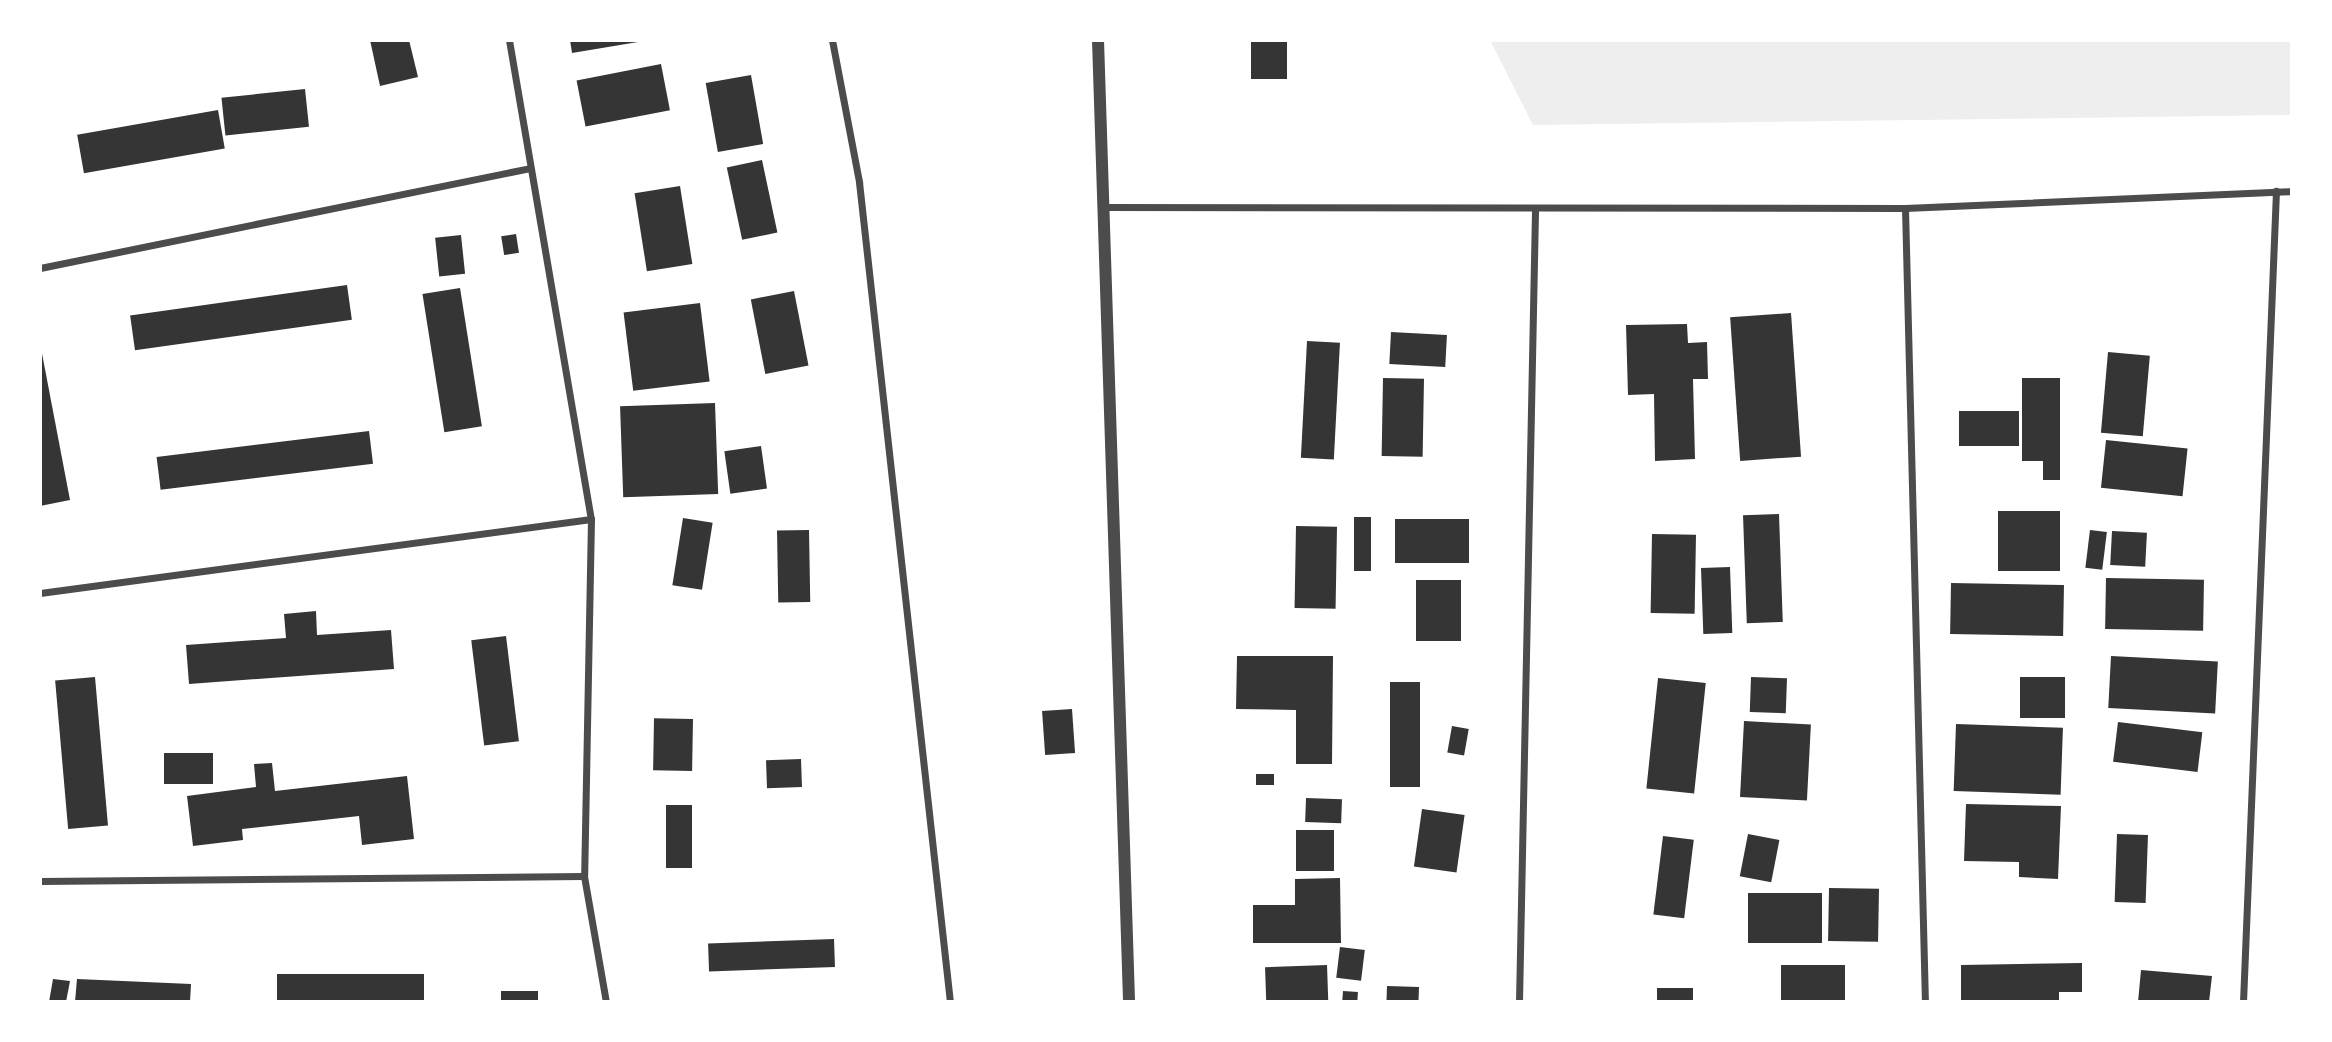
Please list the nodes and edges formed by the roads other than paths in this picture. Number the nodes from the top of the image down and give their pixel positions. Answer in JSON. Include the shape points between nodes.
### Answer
{"nodes":[{"id":1,"x":509,"y":40,"type":"edge"},
{"id":2,"x":832,"y":40,"type":"edge"},
{"id":3,"x":1098,"y":40,"type":"edge"},
{"id":4,"x":530,"y":168,"type":"junction"},
{"id":5,"x":2276,"y":191,"type":"junction"},
{"id":6,"x":2292,"y":191,"type":"edge"},
{"id":7,"x":1101,"y":207,"type":"junction"},
{"id":8,"x":1905,"y":208,"type":"junction"},
{"id":9,"x":1535,"y":209,"type":"junction"},
{"id":10,"x":40,"y":268,"type":"edge"},
{"id":11,"x":590,"y":519,"type":"junction"},
{"id":12,"x":40,"y":593,"type":"edge"},
{"id":13,"x":584,"y":876,"type":"junction"},
{"id":14,"x":40,"y":881,"type":"edge"},
{"id":15,"x":606,"y":1002,"type":"edge"},
{"id":16,"x":950,"y":1002,"type":"edge"},
{"id":17,"x":1129,"y":1002,"type":"edge"},
{"id":18,"x":1519,"y":1002,"type":"edge"},
{"id":19,"x":1925,"y":1002,"type":"edge"},
{"id":20,"x":2243,"y":1002,"type":"edge"}],
"edges":[{"from":1,"to":4,"type":"street"},
{"from":2,"to":16,"type":"street","via":[[859,182]]},
{"from":3,"to":7,"type":"street"},
{"from":4,"to":10,"type":"street"},
{"from":4,"to":11,"type":"street"},
{"from":5,"to":6,"type":"street"},
{"from":5,"to":8,"type":"street"},
{"from":5,"to":20,"type":"street"},
{"from":7,"to":9,"type":"street"},
{"from":7,"to":17,"type":"street"},
{"from":8,"to":9,"type":"street"},
{"from":8,"to":19,"type":"street"},
{"from":9,"to":18,"type":"street"},
{"from":11,"to":12,"type":"street"},
{"from":11,"to":13,"type":"street"},
{"from":13,"to":14,"type":"street"},
{"from":13,"to":15,"type":"street"}]}
